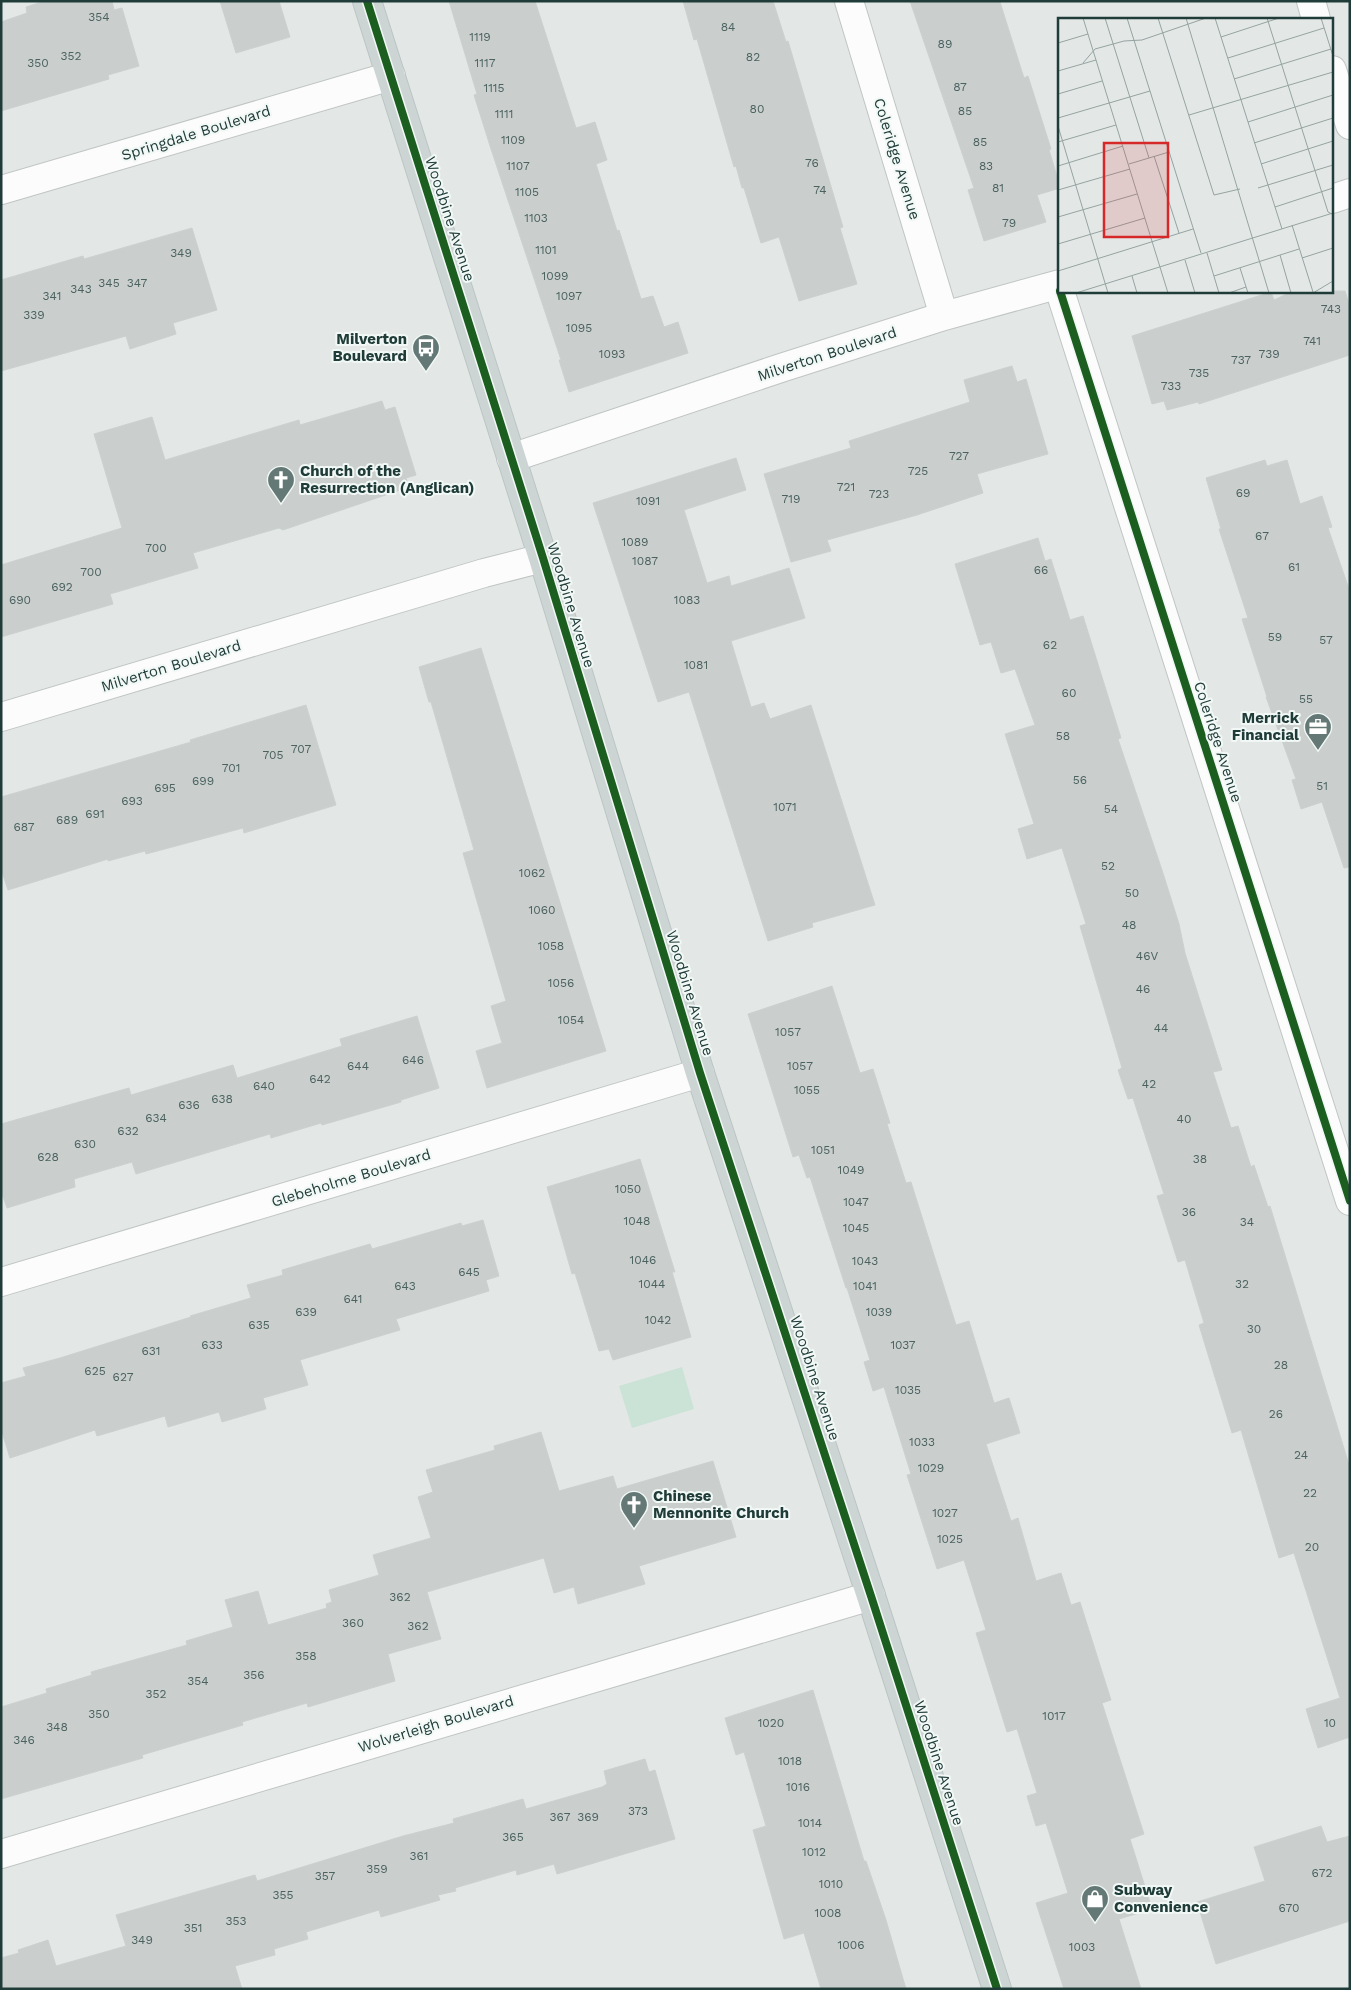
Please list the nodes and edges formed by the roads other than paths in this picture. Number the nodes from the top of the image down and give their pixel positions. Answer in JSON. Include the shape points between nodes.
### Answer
{"nodes":[{"id":1,"x":367,"y":1,"type":"edge"},
{"id":2,"x":849,"y":1,"type":"edge"},
{"id":3,"x":1311,"y":1,"type":"edge"},
{"id":4,"x":1316,"y":18,"type":"edge"},
{"id":5,"x":391,"y":76,"type":"junction"},
{"id":6,"x":1334,"y":76,"type":"edge"},
{"id":7,"x":1350,"y":125,"type":"edge"},
{"id":8,"x":1,"y":190,"type":"edge"},
{"id":9,"x":1350,"y":193,"type":"edge"},
{"id":10,"x":1334,"y":198,"type":"edge"},
{"id":11,"x":1058,"y":288,"type":"edge"},
{"id":12,"x":1060,"y":292,"type":"edge"},
{"id":13,"x":944,"y":316,"type":"junction"},
{"id":14,"x":511,"y":458,"type":"junction"},
{"id":15,"x":542,"y":558,"type":"junction"},
{"id":16,"x":1,"y":717,"type":"edge"},
{"id":17,"x":700,"y":1073,"type":"junction"},
{"id":18,"x":1350,"y":1201,"type":"edge"},
{"id":19,"x":1,"y":1282,"type":"edge"},
{"id":20,"x":872,"y":1596,"type":"junction"},
{"id":21,"x":1,"y":1854,"type":"edge"},
{"id":22,"x":997,"y":1989,"type":"edge"}],
"edges":[{"from":1,"to":5,"type":"main road","name":"Woodbine Avenue"},
{"from":2,"to":13,"type":"street","name":"Coleridge Avenue"},
{"from":3,"to":4,"type":"street"},
{"from":5,"to":8,"type":"street","name":"Springdale Boulevard"},
{"from":5,"to":14,"type":"main road","name":"Woodbine Avenue"},
{"from":6,"to":7,"type":"street"},
{"from":9,"to":10,"type":"street"},
{"from":11,"to":13,"type":"street","name":"Milverton Boulevard"},
{"from":12,"to":18,"type":"street","name":"Coleridge Avenue"},
{"from":13,"to":14,"type":"street","name":"Milverton Boulevard"},
{"from":14,"to":15,"type":"main road","name":"Woodbine Avenue"},
{"from":15,"to":16,"type":"street","name":"Milverton Boulevard"},
{"from":15,"to":17,"type":"main road","name":"Woodbine Avenue"},
{"from":17,"to":19,"type":"street","name":"Glebeholme Boulevard"},
{"from":17,"to":20,"type":"main road","name":"Woodbine Avenue"},
{"from":20,"to":21,"type":"street","name":"Wolverleigh Boulevard"},
{"from":20,"to":22,"type":"main road","name":"Woodbine Avenue"}]}
